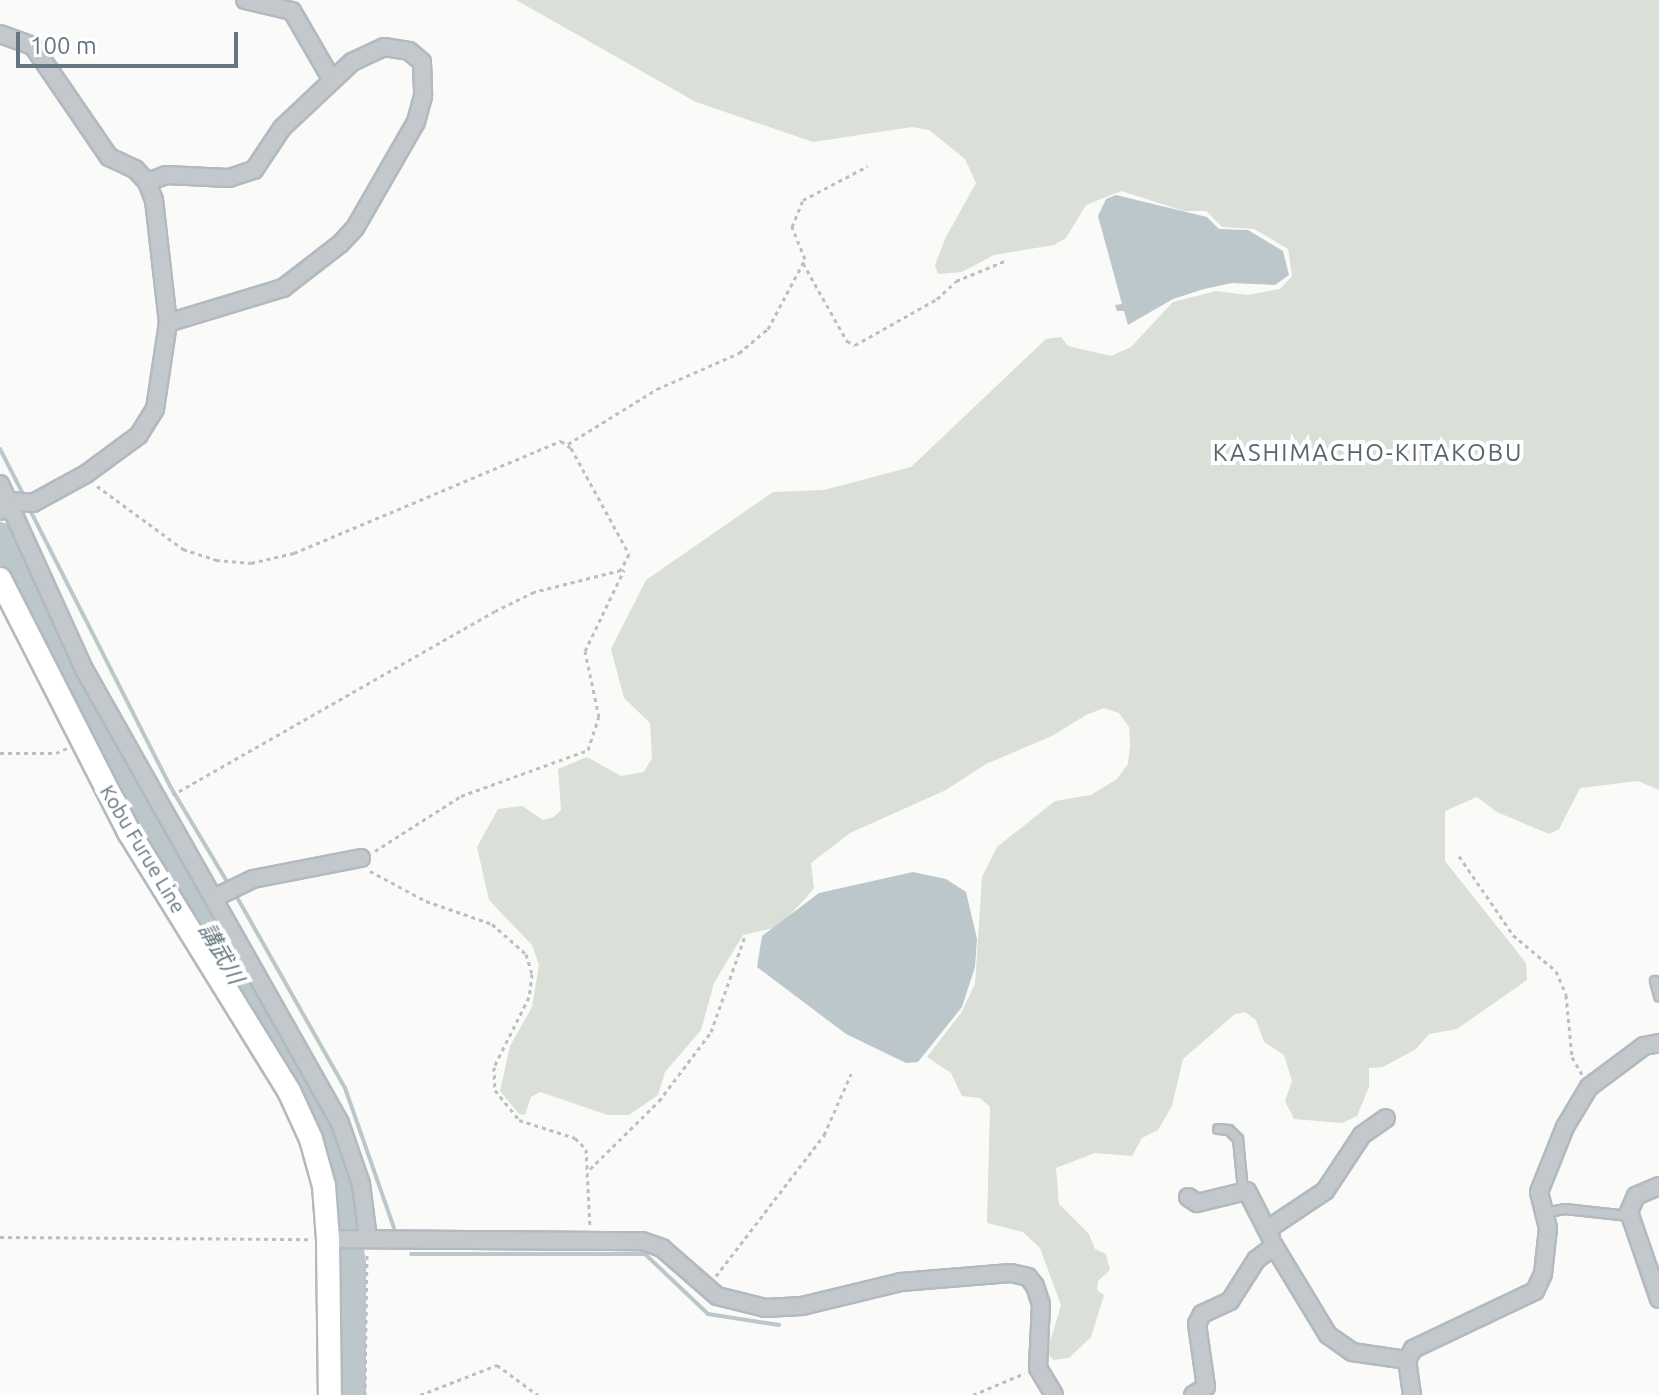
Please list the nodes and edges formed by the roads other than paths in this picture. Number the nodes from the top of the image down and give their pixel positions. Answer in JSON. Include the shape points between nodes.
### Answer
{"nodes":[{"id":1,"x":245,"y":0,"type":"edge"},
{"id":2,"x":0,"y":34,"type":"edge"},
{"id":3,"x":332,"y":80,"type":"junction"},
{"id":4,"x":147,"y":182,"type":"junction"},
{"id":5,"x":168,"y":323,"type":"junction"},
{"id":6,"x":0,"y":484,"type":"edge"},
{"id":7,"x":4,"y":506,"type":"edge"},
{"id":8,"x":0,"y":579,"type":"edge"},
{"id":9,"x":361,"y":858,"type":"road end"},
{"id":10,"x":214,"y":898,"type":"junction"},
{"id":11,"x":1655,"y":981,"type":"dead end"},
{"id":12,"x":1659,"y":996,"type":"edge"},
{"id":13,"x":1659,"y":1043,"type":"edge"},
{"id":14,"x":1386,"y":1118,"type":"dead end"},
{"id":15,"x":1218,"y":1129,"type":"dead end"},
{"id":16,"x":1659,"y":1186,"type":"edge"},
{"id":17,"x":1243,"y":1190,"type":"junction"},
{"id":18,"x":1188,"y":1197,"type":"dead end"},
{"id":19,"x":1543,"y":1213,"type":"junction"},
{"id":20,"x":1629,"y":1216,"type":"junction"},
{"id":21,"x":1268,"y":1229,"type":"junction"},
{"id":22,"x":334,"y":1239,"type":"junction"},
{"id":23,"x":366,"y":1239,"type":"junction"},
{"id":24,"x":1274,"y":1246,"type":"junction"},
{"id":25,"x":1659,"y":1299,"type":"edge"},
{"id":26,"x":1407,"y":1360,"type":"junction"},
{"id":27,"x":330,"y":1395,"type":"edge"},
{"id":28,"x":1054,"y":1395,"type":"edge"},
{"id":29,"x":1193,"y":1395,"type":"edge"},
{"id":30,"x":1412,"y":1395,"type":"edge"}],
"edges":[{"from":1,"to":3,"type":"street","via":[[292,11]]},
{"from":2,"to":4,"type":"street","via":[[33,46],[109,157],[135,169]]},
{"from":3,"to":4,"type":"street","via":[[282,128],[254,170],[229,178],[166,175]]},
{"from":3,"to":5,"type":"street","via":[[352,62],[384,47],[409,51],[425,70],[416,122],[355,228],[283,288]]},
{"from":4,"to":5,"type":"street","via":[[154,200]]},
{"from":5,"to":7,"type":"street","via":[[155,409],[139,435],[86,474],[33,503]]},
{"from":6,"to":7,"type":"street"},
{"from":7,"to":10,"type":"street","via":[[85,671]]},
{"from":8,"to":22,"type":"main road","name":"Kobu Furue Line","via":[[129,832],[289,1091],[311,1139]]},
{"from":9,"to":10,"type":"street","via":[[234,886]]},
{"from":10,"to":23,"type":"street","via":[[340,1123],[361,1184]]},
{"from":11,"to":12,"type":"lane"},
{"from":13,"to":19,"type":"street","via":[[1644,1046],[1589,1087],[1547,1165],[1539,1192]]},
{"from":14,"to":21,"type":"street","via":[[1362,1135],[1325,1191]]},
{"from":15,"to":17,"type":"lane","via":[[1229,1130],[1238,1139]]},
{"from":16,"to":20,"type":"street","via":[[1631,1201]]},
{"from":17,"to":18,"type":"street","via":[[1197,1203]]},
{"from":17,"to":21,"type":"street"},
{"from":19,"to":20,"type":"lane","via":[[1565,1209]]},
{"from":19,"to":26,"type":"street","via":[[1548,1228],[1543,1274],[1535,1291],[1413,1349]]},
{"from":20,"to":25,"type":"street"},
{"from":21,"to":24,"type":"street"},
{"from":22,"to":23,"type":"street"},
{"from":22,"to":27,"type":"main road","name":"Kobu Furue Line"},
{"from":23,"to":28,"type":"street","via":[[652,1243],[737,1305],[789,1307],[901,1282],[1011,1273],[1028,1277],[1041,1304],[1038,1368]]},
{"from":24,"to":26,"type":"street","via":[[1328,1335],[1352,1352]]},
{"from":24,"to":29,"type":"street","via":[[1256,1260],[1230,1301],[1202,1314],[1197,1324],[1206,1387]]},
{"from":26,"to":30,"type":"street"}]}
